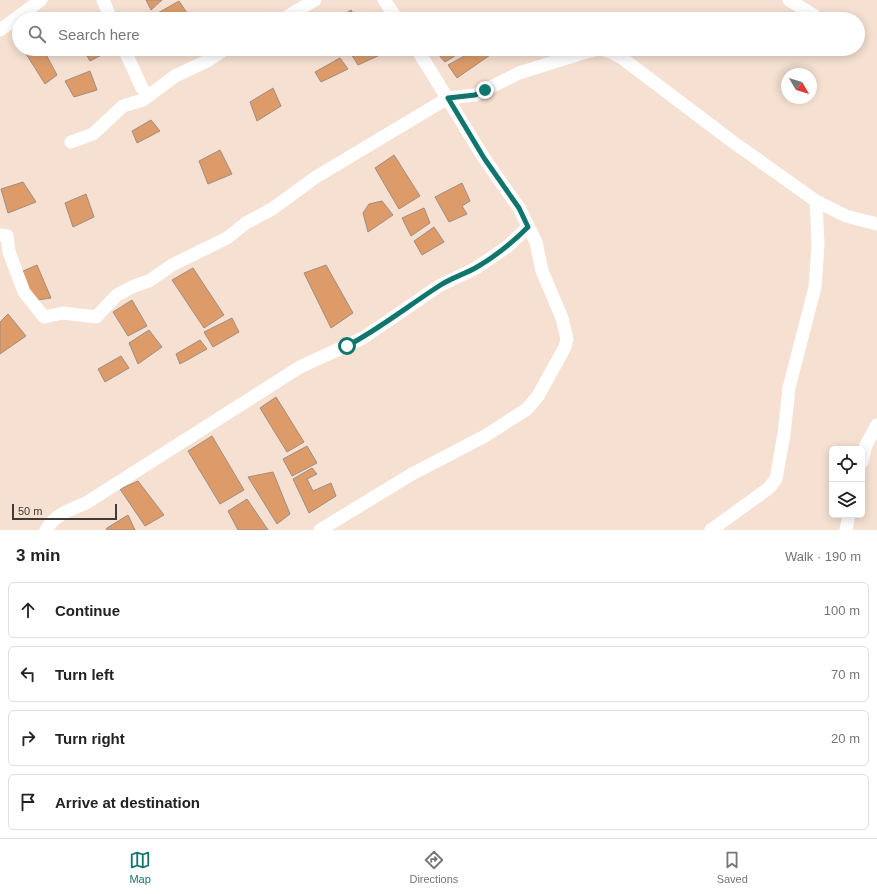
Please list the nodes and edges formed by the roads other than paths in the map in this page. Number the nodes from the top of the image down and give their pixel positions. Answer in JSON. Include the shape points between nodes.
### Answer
{"nodes":[{"id":1,"x":41,"y":0,"type":"edge"},
{"id":2,"x":103,"y":0,"type":"edge"},
{"id":3,"x":315,"y":0,"type":"edge"},
{"id":4,"x":384,"y":0,"type":"edge"},
{"id":5,"x":789,"y":0,"type":"edge"},
{"id":6,"x":25,"y":12,"type":"edge"},
{"id":7,"x":108,"y":12,"type":"edge"},
{"id":8,"x":295,"y":12,"type":"edge"},
{"id":9,"x":392,"y":12,"type":"edge"},
{"id":10,"x":809,"y":12,"type":"edge"},
{"id":11,"x":12,"y":21,"type":"edge"},
{"id":12,"x":0,"y":30,"type":"edge"},
{"id":13,"x":127,"y":56,"type":"edge"},
{"id":14,"x":214,"y":56,"type":"edge"},
{"id":15,"x":421,"y":56,"type":"edge"},
{"id":16,"x":573,"y":56,"type":"edge"},
{"id":17,"x":618,"y":56,"type":"edge"},
{"id":18,"x":142,"y":88,"type":"dead end"},
{"id":19,"x":448,"y":98,"type":"junction"},
{"id":20,"x":71,"y":142,"type":"dead end"},
{"id":21,"x":816,"y":202,"type":"junction"},
{"id":22,"x":877,"y":224,"type":"edge"},
{"id":23,"x":528,"y":227,"type":"junction"},
{"id":24,"x":0,"y":235,"type":"edge"},
{"id":25,"x":877,"y":425,"type":"edge"},
{"id":26,"x":865,"y":449,"type":"edge"},
{"id":27,"x":848,"y":518,"type":"edge"},
{"id":28,"x":46,"y":530,"type":"edge"},
{"id":29,"x":320,"y":530,"type":"edge"},
{"id":30,"x":711,"y":530,"type":"edge"},
{"id":31,"x":846,"y":530,"type":"edge"}],
"edges":[{"from":1,"to":6,"type":"street"},
{"from":2,"to":7,"type":"street"},
{"from":3,"to":8,"type":"street"},
{"from":4,"to":9,"type":"street"},
{"from":5,"to":10,"type":"street"},
{"from":11,"to":12,"type":"street"},
{"from":13,"to":18,"type":"street"},
{"from":14,"to":20,"type":"street","via":[[175,76],[143,100],[123,106],[93,134]]},
{"from":15,"to":19,"type":"street"},
{"from":16,"to":19,"type":"street","via":[[519,73],[475,95]]},
{"from":17,"to":21,"type":"street"},
{"from":19,"to":23,"type":"street","via":[[484,158],[519,208]]},
{"from":19,"to":24,"type":"street","via":[[316,177],[226,238],[172,265],[149,281],[117,295],[96,317],[63,313],[44,317],[24,292],[9,252],[7,236]]},
{"from":21,"to":22,"type":"street","via":[[846,216]]},
{"from":21,"to":30,"type":"street","via":[[818,244],[815,287],[789,388],[776,479],[769,488]]},
{"from":23,"to":28,"type":"street","via":[[507,247],[476,268],[440,286],[363,338],[300,367],[86,503],[59,515],[50,522]]},
{"from":23,"to":29,"type":"street","via":[[538,248],[544,276],[562,318],[567,339],[538,396],[527,409],[508,422],[412,474]]},
{"from":25,"to":26,"type":"street"},
{"from":27,"to":31,"type":"street"}]}
